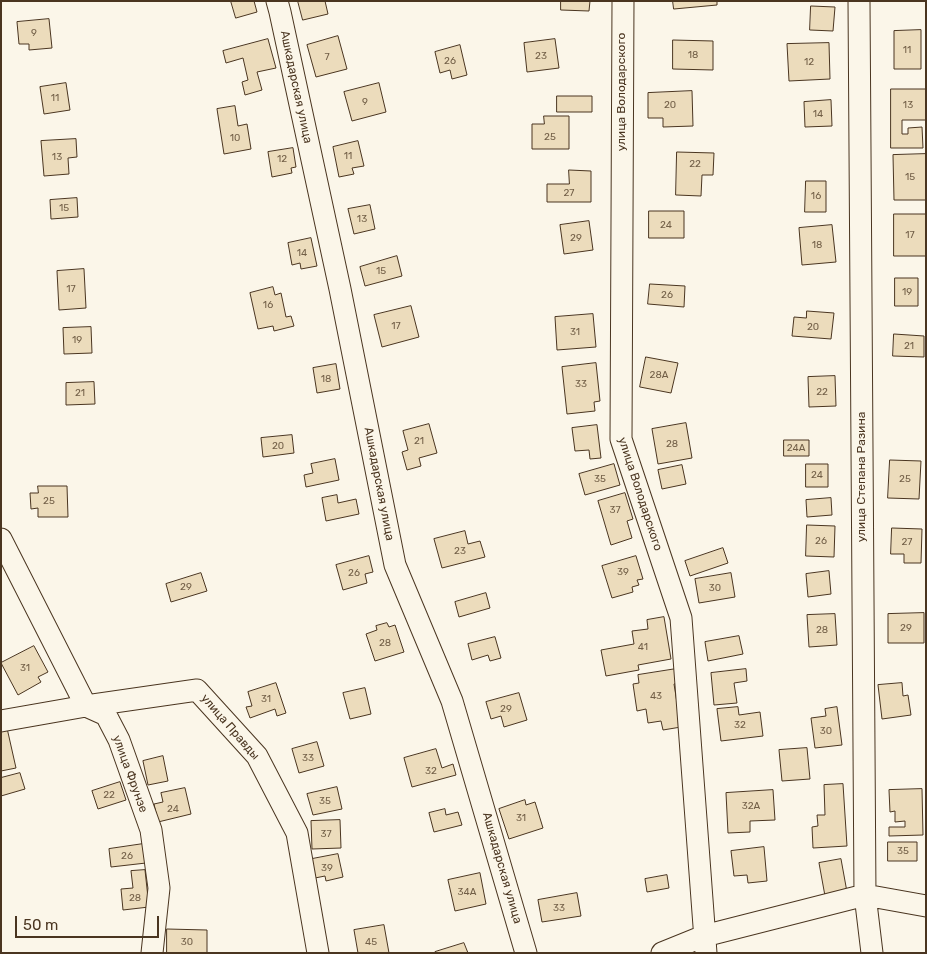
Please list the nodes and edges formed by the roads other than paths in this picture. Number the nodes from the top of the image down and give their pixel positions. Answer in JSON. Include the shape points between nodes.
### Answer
{"nodes":[{"id":1,"x":277,"y":1,"type":"edge"},
{"id":2,"x":623,"y":1,"type":"edge"},
{"id":3,"x":859,"y":1,"type":"edge"},
{"id":4,"x":1,"y":539,"type":"edge"},
{"id":5,"x":86,"y":706,"type":"junction"},
{"id":6,"x":1,"y":721,"type":"edge"},
{"id":7,"x":865,"y":895,"type":"junction"},
{"id":8,"x":926,"y":906,"type":"edge"},
{"id":9,"x":705,"y":944,"type":"edge"},
{"id":10,"x":152,"y":953,"type":"edge"},
{"id":11,"x":318,"y":953,"type":"edge"},
{"id":12,"x":526,"y":953,"type":"edge"},
{"id":13,"x":662,"y":953,"type":"edge"},
{"id":14,"x":872,"y":953,"type":"edge"}],
"edges":[{"from":1,"to":12,"type":"street","name":"Ашкадарская улица","via":[[342,298],[395,566],[452,701]]},
{"from":2,"to":9,"type":"street","name":"улица Володарского","via":[[620,439],[681,618]]},
{"from":3,"to":7,"type":"street","name":"улица Степана Разина"},
{"from":4,"to":5,"type":"street"},
{"from":5,"to":6,"type":"street","name":"улица Правды"},
{"from":5,"to":10,"type":"street","name":"улица Фрунзе","via":[[106,716],[119,740],[151,830],[159,888]]},
{"from":5,"to":11,"type":"street","name":"улица Правды","via":[[197,690],[257,756],[297,833]]},
{"from":7,"to":8,"type":"street"},
{"from":7,"to":9,"type":"street"},
{"from":7,"to":14,"type":"street","name":"улица Степана Разина"},
{"from":9,"to":13,"type":"street"}]}
